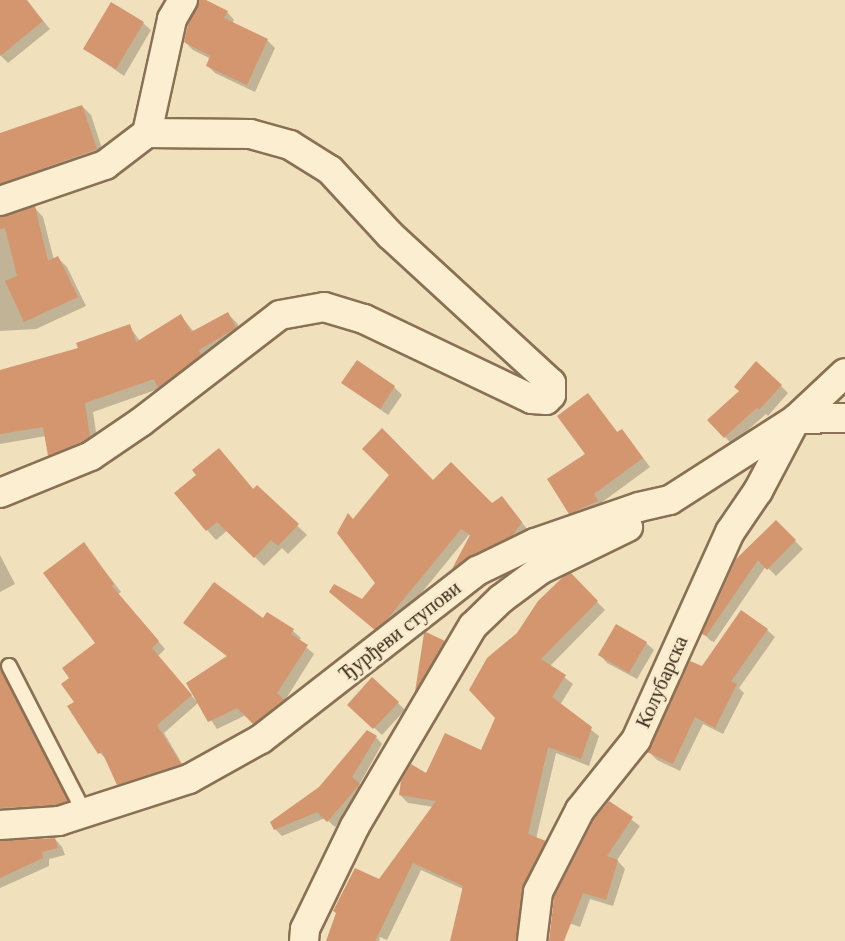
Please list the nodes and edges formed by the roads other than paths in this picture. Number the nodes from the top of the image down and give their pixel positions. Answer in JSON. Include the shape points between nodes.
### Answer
{"nodes":[{"id":1,"x":183,"y":0,"type":"edge"},
{"id":2,"x":147,"y":133,"type":"junction"},
{"id":3,"x":0,"y":201,"type":"edge"},
{"id":4,"x":845,"y":374,"type":"edge"},
{"id":5,"x":845,"y":418,"type":"edge"},
{"id":6,"x":796,"y":419,"type":"junction"},
{"id":7,"x":0,"y":493,"type":"edge"},
{"id":8,"x":670,"y":500,"type":"junction"},
{"id":9,"x":9,"y":666,"type":"dead end"},
{"id":10,"x":85,"y":814,"type":"junction"},
{"id":11,"x":0,"y":825,"type":"edge"},
{"id":12,"x":300,"y":937,"type":"edge"},
{"id":13,"x":532,"y":941,"type":"edge"}],
"edges":[{"from":1,"to":2,"type":"street","via":[[172,18]]},
{"from":2,"to":3,"type":"street","via":[[105,165]]},
{"from":2,"to":7,"type":"street","via":[[250,134],[290,145],[330,170],[390,235],[551,382],[551,395],[546,400],[532,399],[364,319],[324,307],[280,315],[91,456]]},
{"from":4,"to":6,"type":"street","name":"Ђурђеви ступови"},
{"from":5,"to":6,"type":"street"},
{"from":6,"to":8,"type":"street","name":"Ђурђеви ступови"},
{"from":6,"to":13,"type":"street","name":"Колубарска","via":[[730,532],[636,740],[580,810],[543,882],[538,892]]},
{"from":8,"to":10,"type":"street","name":"Ђурђеви ступови","via":[[535,543],[477,571],[261,739],[189,779]]},
{"from":8,"to":12,"type":"street","via":[[638,522],[540,570],[473,626],[355,826]]},
{"from":9,"to":10,"type":"lane"},
{"from":10,"to":11,"type":"street","name":"Ђурђеви ступови"}]}
